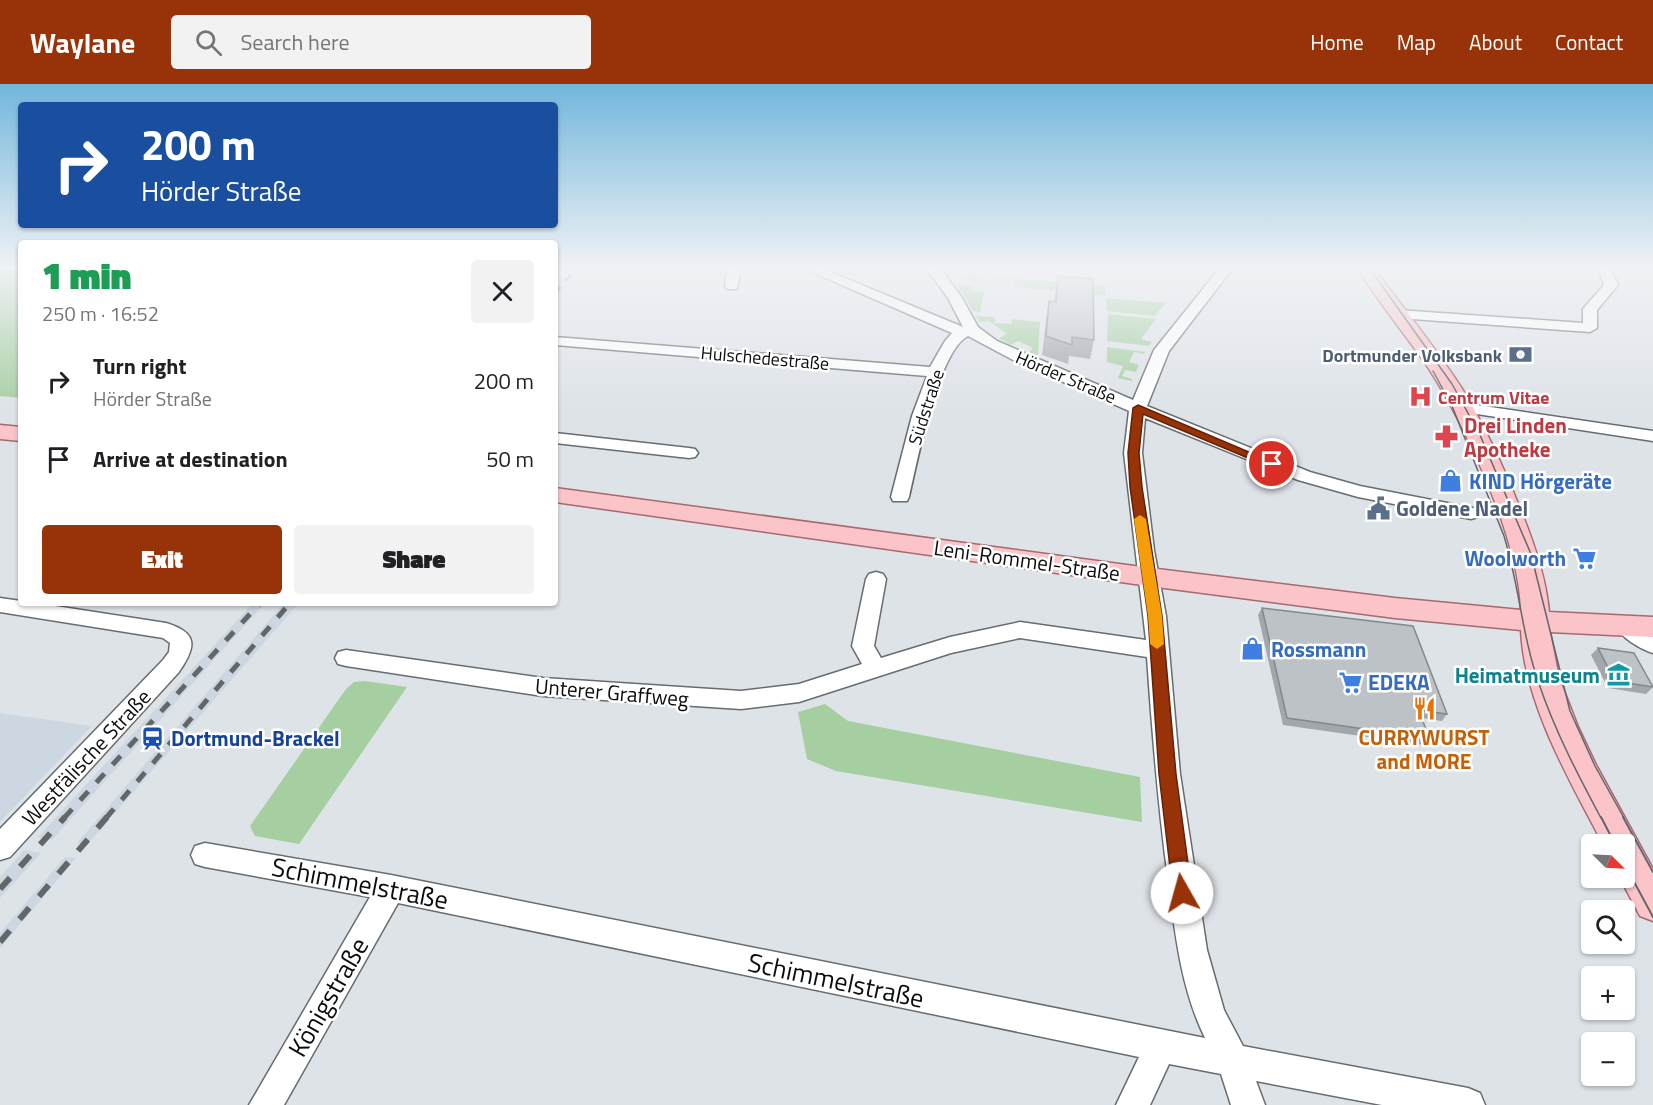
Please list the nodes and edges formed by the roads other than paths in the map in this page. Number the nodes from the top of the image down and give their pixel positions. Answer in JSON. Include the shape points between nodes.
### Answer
{"nodes":[{"id":1,"x":931,"y":317,"type":"edge"},
{"id":2,"x":962,"y":317,"type":"edge"},
{"id":3,"x":1188,"y":317,"type":"edge"},
{"id":4,"x":1400,"y":317,"type":"edge"},
{"id":5,"x":1434,"y":317,"type":"edge"},
{"id":6,"x":1590,"y":317,"type":"edge"},
{"id":7,"x":967,"y":331,"type":"junction"},
{"id":8,"x":558,"y":343,"type":"edge"},
{"id":9,"x":936,"y":372,"type":"junction"},
{"id":10,"x":1138,"y":408,"type":"junction"},
{"id":11,"x":1463,"y":408,"type":"junction"},
{"id":12,"x":0,"y":432,"type":"edge"},
{"id":13,"x":18,"y":434,"type":"edge"},
{"id":14,"x":1653,"y":436,"type":"edge"},
{"id":15,"x":558,"y":438,"type":"edge"},
{"id":16,"x":688,"y":453,"type":"dead end"},
{"id":17,"x":558,"y":495,"type":"edge"},
{"id":18,"x":900,"y":497,"type":"dead end"},
{"id":19,"x":1471,"y":513,"type":"dead end"},
{"id":20,"x":1149,"y":577,"type":"junction"},
{"id":21,"x":876,"y":579,"type":"dead end"},
{"id":22,"x":0,"y":605,"type":"edge"},
{"id":23,"x":1535,"y":621,"type":"junction"},
{"id":24,"x":1640,"y":626,"type":"edge"},
{"id":25,"x":1653,"y":645,"type":"edge"},
{"id":26,"x":1157,"y":650,"type":"junction"},
{"id":27,"x":346,"y":658,"type":"dead end"},
{"id":28,"x":875,"y":668,"type":"junction"},
{"id":29,"x":1616,"y":834,"type":"edge"},
{"id":30,"x":0,"y":848,"type":"edge"},
{"id":31,"x":205,"y":855,"type":"dead end"},
{"id":32,"x":1635,"y":871,"type":"edge"},
{"id":33,"x":391,"y":888,"type":"junction"},
{"id":34,"x":1653,"y":904,"type":"edge"},
{"id":35,"x":1161,"y":1047,"type":"junction"},
{"id":36,"x":1233,"y":1060,"type":"junction"},
{"id":37,"x":266,"y":1105,"type":"edge"},
{"id":38,"x":1133,"y":1105,"type":"edge"},
{"id":39,"x":1248,"y":1105,"type":"edge"},
{"id":40,"x":1468,"y":1105,"type":"edge"}],
"edges":[{"from":1,"to":7,"type":"street"},
{"from":2,"to":7,"type":"street","name":"Hörder Straße"},
{"from":3,"to":10,"type":"street","via":[[1162,350]]},
{"from":4,"to":11,"type":"main road"},
{"from":5,"to":6,"type":"street","via":[[1590,328]]},
{"from":7,"to":9,"type":"street","name":"Südstraße","via":[[952,342]]},
{"from":7,"to":10,"type":"street","name":"Hörder Straße"},
{"from":8,"to":9,"type":"street","name":"Hulschedestraße"},
{"from":9,"to":18,"type":"street","name":"Südstraße"},
{"from":10,"to":19,"type":"street","name":"Hörder Straße","via":[[1304,476]]},
{"from":10,"to":20,"type":"street","via":[[1133,453]]},
{"from":11,"to":14,"type":"street"},
{"from":11,"to":23,"type":"main road","via":[[1524,553],[1534,596]]},
{"from":12,"to":13,"type":"main road"},
{"from":15,"to":16,"type":"street"},
{"from":17,"to":20,"type":"main road","name":"Leni-Rommel-Straße"},
{"from":20,"to":23,"type":"main road","name":"Leni-Rommel-Straße","via":[[1461,616]]},
{"from":20,"to":26,"type":"street"},
{"from":21,"to":28,"type":"street","via":[[863,646]]},
{"from":22,"to":30,"type":"street","name":"Westfälische Straße","via":[[166,631],[176,634],[181,642],[180,653],[171,666]]},
{"from":23,"to":24,"type":"main road","name":"Leni-Rommel-Straße"},
{"from":23,"to":29,"type":"main road","via":[[1538,653],[1552,700],[1576,761]]},
{"from":24,"to":25,"type":"street"},
{"from":26,"to":28,"type":"street","name":"Unterer Graffweg","via":[[1020,630],[950,645]]},
{"from":26,"to":36,"type":"street","via":[[1167,774],[1192,950],[1210,1015]]},
{"from":27,"to":28,"type":"street","name":"Unterer Graffweg","via":[[543,687],[741,700],[799,693]]},
{"from":31,"to":33,"type":"street","name":"Schimmelstraße"},
{"from":32,"to":34,"type":"main road"},
{"from":33,"to":35,"type":"street","name":"Schimmelstraße"},
{"from":33,"to":37,"type":"street","name":"Königstraße"},
{"from":35,"to":36,"type":"street","name":"Schimmelstraße"},
{"from":35,"to":38,"type":"street"},
{"from":36,"to":39,"type":"street"},
{"from":36,"to":40,"type":"street","name":"Schimmelstraße"}]}
